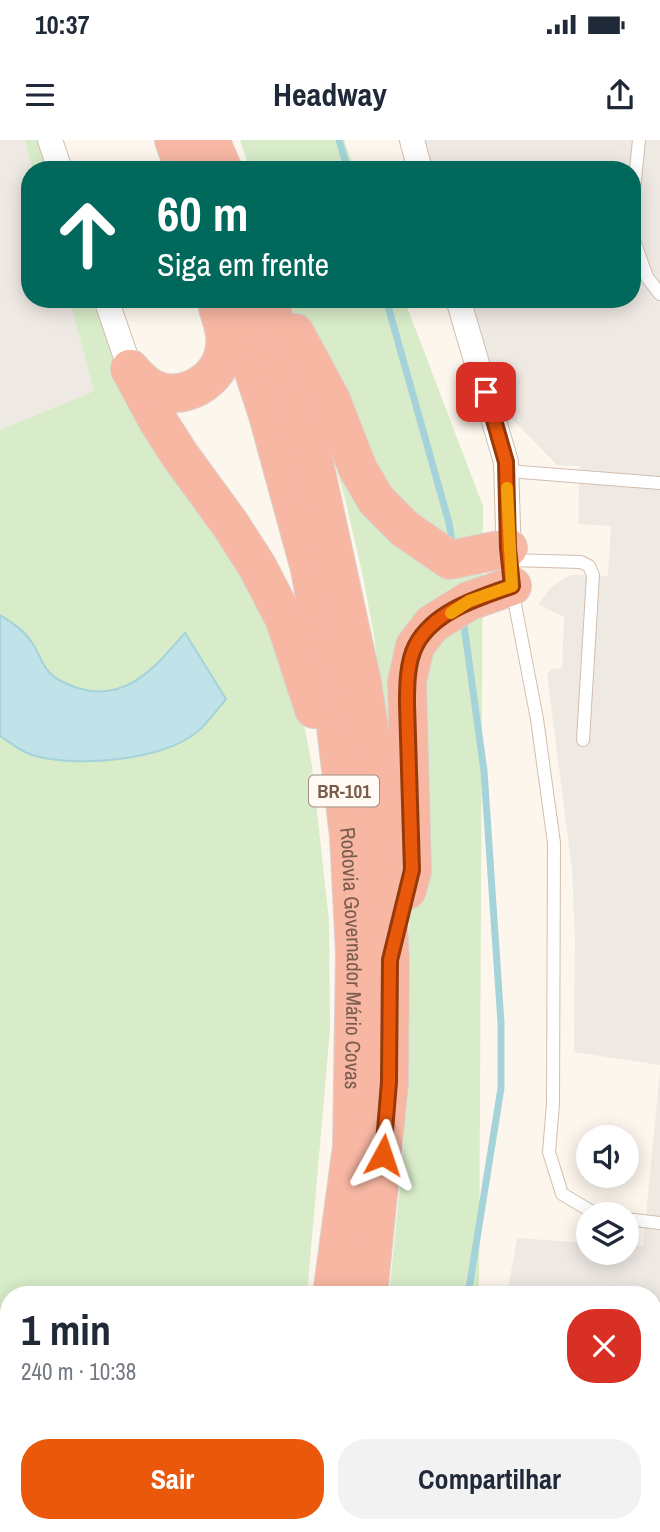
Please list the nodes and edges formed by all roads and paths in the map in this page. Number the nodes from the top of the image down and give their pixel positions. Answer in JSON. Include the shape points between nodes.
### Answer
{"nodes":[{"id":1,"x":50,"y":140,"type":"edge"},
{"id":2,"x":174,"y":140,"type":"edge"},
{"id":3,"x":211,"y":140,"type":"edge"},
{"id":4,"x":412,"y":140,"type":"edge"},
{"id":5,"x":639,"y":140,"type":"edge"},
{"id":6,"x":57,"y":161,"type":"edge"},
{"id":7,"x":182,"y":161,"type":"edge"},
{"id":8,"x":219,"y":161,"type":"edge"},
{"id":9,"x":418,"y":161,"type":"edge"},
{"id":10,"x":637,"y":161,"type":"edge"},
{"id":11,"x":641,"y":260,"type":"edge"},
{"id":12,"x":660,"y":294,"type":"edge"},
{"id":13,"x":109,"y":308,"type":"edge"},
{"id":14,"x":218,"y":308,"type":"edge"},
{"id":15,"x":233,"y":308,"type":"edge"},
{"id":16,"x":271,"y":308,"type":"edge"},
{"id":17,"x":282,"y":308,"type":"edge"},
{"id":18,"x":461,"y":308,"type":"edge"},
{"id":19,"x":130,"y":369,"type":"junction"},
{"id":20,"x":507,"y":471,"type":"junction"},
{"id":21,"x":660,"y":484,"type":"edge"},
{"id":22,"x":510,"y":565,"type":"junction"},
{"id":23,"x":583,"y":740,"type":"dead end"},
{"id":24,"x":349,"y":836,"type":"junction"},
{"id":25,"x":390,"y":960,"type":"junction"},
{"id":26,"x":576,"y":1202,"type":"edge"},
{"id":27,"x":639,"y":1221,"type":"edge"},
{"id":28,"x":660,"y":1223,"type":"edge"},
{"id":29,"x":333,"y":1286,"type":"edge"},
{"id":30,"x":369,"y":1286,"type":"edge"}],
"edges":[{"from":1,"to":6,"type":"street"},
{"from":2,"to":7,"type":"highway"},
{"from":3,"to":8,"type":"highway"},
{"from":4,"to":9,"type":"street"},
{"from":5,"to":10,"type":"lane"},
{"from":11,"to":12,"type":"lane"},
{"from":13,"to":19,"type":"street"},
{"from":14,"to":19,"type":"highway","via":[[226,346],[222,362],[199,387],[167,393],[150,387]]},
{"from":15,"to":24,"type":"highway","name":"Rodovia Governador Mário Covas","number":"BR-101","via":[[310,569],[331,686]]},
{"from":16,"to":25,"type":"highway","name":"Rodovia Governador Mário Covas","number":"BR-101","via":[[309,439],[362,683],[382,811]]},
{"from":17,"to":22,"type":"highway","via":[[331,400],[358,469],[376,500],[405,529],[450,560]]},
{"from":18,"to":20,"type":"street"},
{"from":19,"to":24,"type":"highway","via":[[179,454],[257,566],[285,620],[306,676]]},
{"from":20,"to":21,"type":"lane"},
{"from":20,"to":22,"type":"street"},
{"from":22,"to":23,"type":"lane","via":[[581,562],[593,575]]},
{"from":22,"to":25,"type":"highway","via":[[469,601],[432,624],[415,646],[407,682],[412,870]]},
{"from":22,"to":26,"type":"lane","via":[[554,843],[549,1152],[562,1194]]},
{"from":24,"to":29,"type":"highway","name":"Rodovia Governador Mário Covas","number":"BR-101","via":[[355,953],[352,1134]]},
{"from":25,"to":30,"type":"highway","name":"Rodovia Governador Mário Covas","number":"BR-101","via":[[389,1082]]},
{"from":27,"to":28,"type":"lane"}]}
